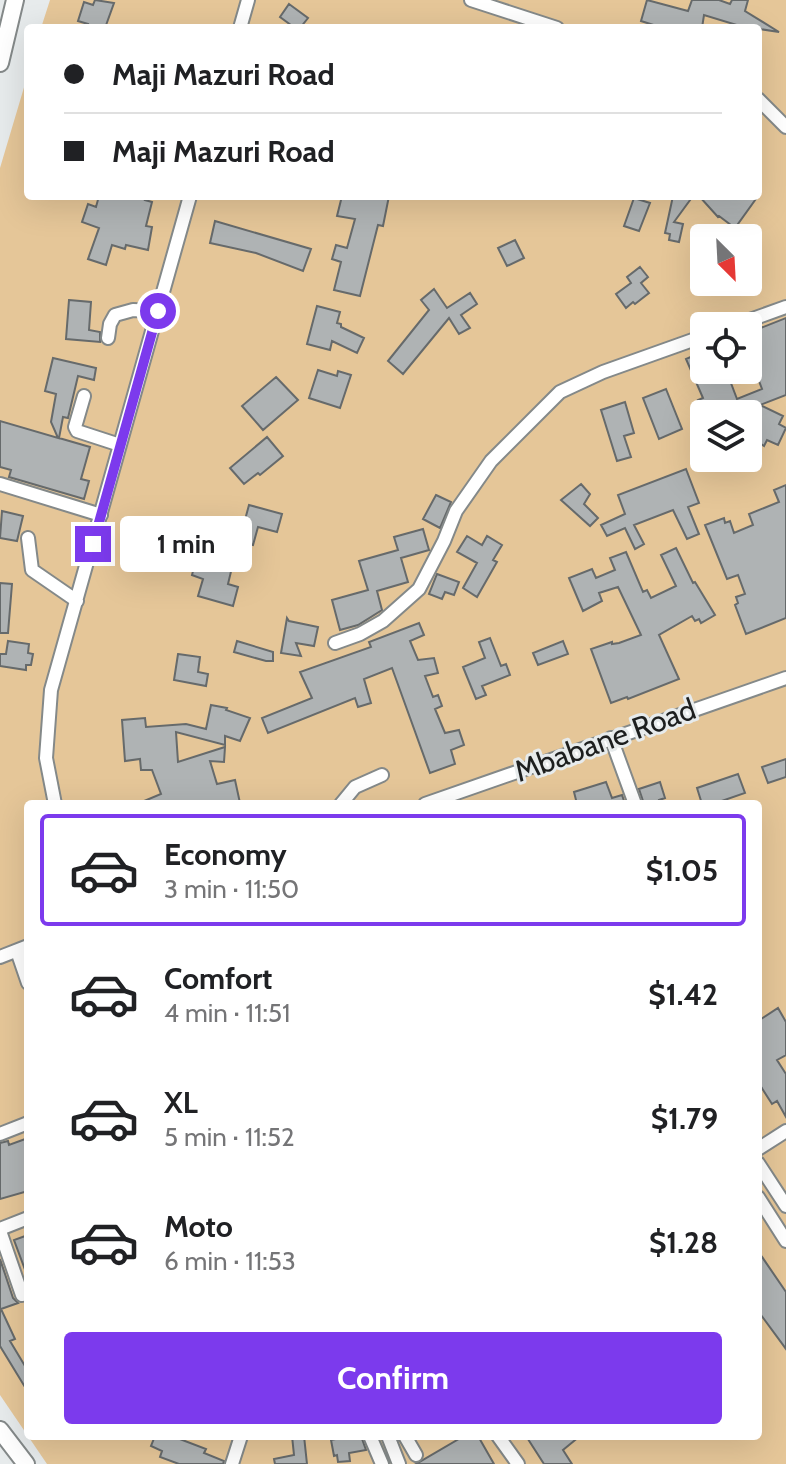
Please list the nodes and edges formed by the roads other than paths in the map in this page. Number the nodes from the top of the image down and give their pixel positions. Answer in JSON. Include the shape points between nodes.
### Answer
{"nodes":[{"id":1,"x":15,"y":0,"type":"edge"},
{"id":2,"x":248,"y":0,"type":"edge"},
{"id":3,"x":471,"y":0,"type":"edge"},
{"id":4,"x":241,"y":24,"type":"edge"},
{"id":5,"x":545,"y":24,"type":"edge"},
{"id":6,"x":0,"y":63,"type":"edge"},
{"id":7,"x":762,"y":103,"type":"edge"},
{"id":8,"x":786,"y":107,"type":"edge"},
{"id":9,"x":783,"y":124,"type":"edge"},
{"id":10,"x":189,"y":200,"type":"edge"},
{"id":11,"x":786,"y":307,"type":"edge"},
{"id":12,"x":158,"y":311,"type":"junction"},
{"id":13,"x":762,"y":316,"type":"edge"},
{"id":14,"x":108,"y":338,"type":"dead end"},
{"id":15,"x":690,"y":341,"type":"edge"},
{"id":16,"x":84,"y":396,"type":"dead end"},
{"id":17,"x":120,"y":445,"type":"junction"},
{"id":18,"x":0,"y":484,"type":"edge"},
{"id":19,"x":101,"y":515,"type":"junction"},
{"id":20,"x":28,"y":538,"type":"dead end"},
{"id":21,"x":77,"y":601,"type":"junction"},
{"id":22,"x":335,"y":643,"type":"dead end"},
{"id":23,"x":786,"y":678,"type":"edge"},
{"id":24,"x":611,"y":738,"type":"junction"},
{"id":25,"x":382,"y":775,"type":"dead end"},
{"id":26,"x":54,"y":800,"type":"edge"},
{"id":27,"x":344,"y":800,"type":"edge"},
{"id":28,"x":443,"y":800,"type":"edge"},
{"id":29,"x":634,"y":800,"type":"edge"},
{"id":30,"x":22,"y":948,"type":"edge"},
{"id":31,"x":0,"y":957,"type":"edge"},
{"id":32,"x":24,"y":1125,"type":"edge"},
{"id":33,"x":786,"y":1131,"type":"edge"},
{"id":34,"x":0,"y":1134,"type":"edge"},
{"id":35,"x":762,"y":1146,"type":"edge"},
{"id":36,"x":762,"y":1169,"type":"edge"},
{"id":37,"x":762,"y":1203,"type":"edge"},
{"id":38,"x":786,"y":1206,"type":"edge"},
{"id":39,"x":24,"y":1220,"type":"edge"},
{"id":40,"x":0,"y":1230,"type":"edge"},
{"id":41,"x":786,"y":1241,"type":"edge"},
{"id":42,"x":22,"y":1295,"type":"dead end"},
{"id":43,"x":0,"y":1430,"type":"edge"},
{"id":44,"x":240,"y":1440,"type":"edge"},
{"id":45,"x":372,"y":1440,"type":"edge"},
{"id":46,"x":390,"y":1440,"type":"edge"},
{"id":47,"x":407,"y":1440,"type":"edge"},
{"id":48,"x":501,"y":1440,"type":"edge"},
{"id":49,"x":416,"y":1455,"type":"dead end"},
{"id":50,"x":26,"y":1464,"type":"edge"},
{"id":51,"x":232,"y":1464,"type":"edge"},
{"id":52,"x":382,"y":1464,"type":"edge"},
{"id":53,"x":399,"y":1464,"type":"edge"},
{"id":54,"x":518,"y":1464,"type":"edge"}],
"edges":[{"from":1,"to":6,"type":"main road"},
{"from":2,"to":4,"type":"street"},
{"from":3,"to":5,"type":"street"},
{"from":7,"to":9,"type":"street"},
{"from":8,"to":9,"type":"street"},
{"from":10,"to":12,"type":"street"},
{"from":11,"to":13,"type":"street"},
{"from":12,"to":14,"type":"street","via":[[115,315]]},
{"from":12,"to":17,"type":"street"},
{"from":15,"to":22,"type":"street","via":[[560,392],[491,461],[456,511],[419,589],[383,621]]},
{"from":16,"to":17,"type":"street","via":[[77,431]]},
{"from":17,"to":19,"type":"street"},
{"from":18,"to":19,"type":"street"},
{"from":19,"to":21,"type":"street"},
{"from":20,"to":21,"type":"street","via":[[32,570]]},
{"from":21,"to":26,"type":"street","via":[[46,725]]},
{"from":23,"to":24,"type":"street","name":"Mbabane Road"},
{"from":24,"to":28,"type":"street","name":"Mbabane Road"},
{"from":24,"to":29,"type":"street"},
{"from":25,"to":27,"type":"street","via":[[355,787]]},
{"from":30,"to":31,"type":"street"},
{"from":32,"to":34,"type":"street"},
{"from":33,"to":35,"type":"street"},
{"from":36,"to":38,"type":"street"},
{"from":37,"to":41,"type":"street"},
{"from":39,"to":40,"type":"street"},
{"from":40,"to":42,"type":"street"},
{"from":43,"to":50,"type":"main road"},
{"from":44,"to":51,"type":"street"},
{"from":45,"to":52,"type":"street"},
{"from":46,"to":53,"type":"street"},
{"from":47,"to":49,"type":"street"},
{"from":48,"to":54,"type":"street"}]}
